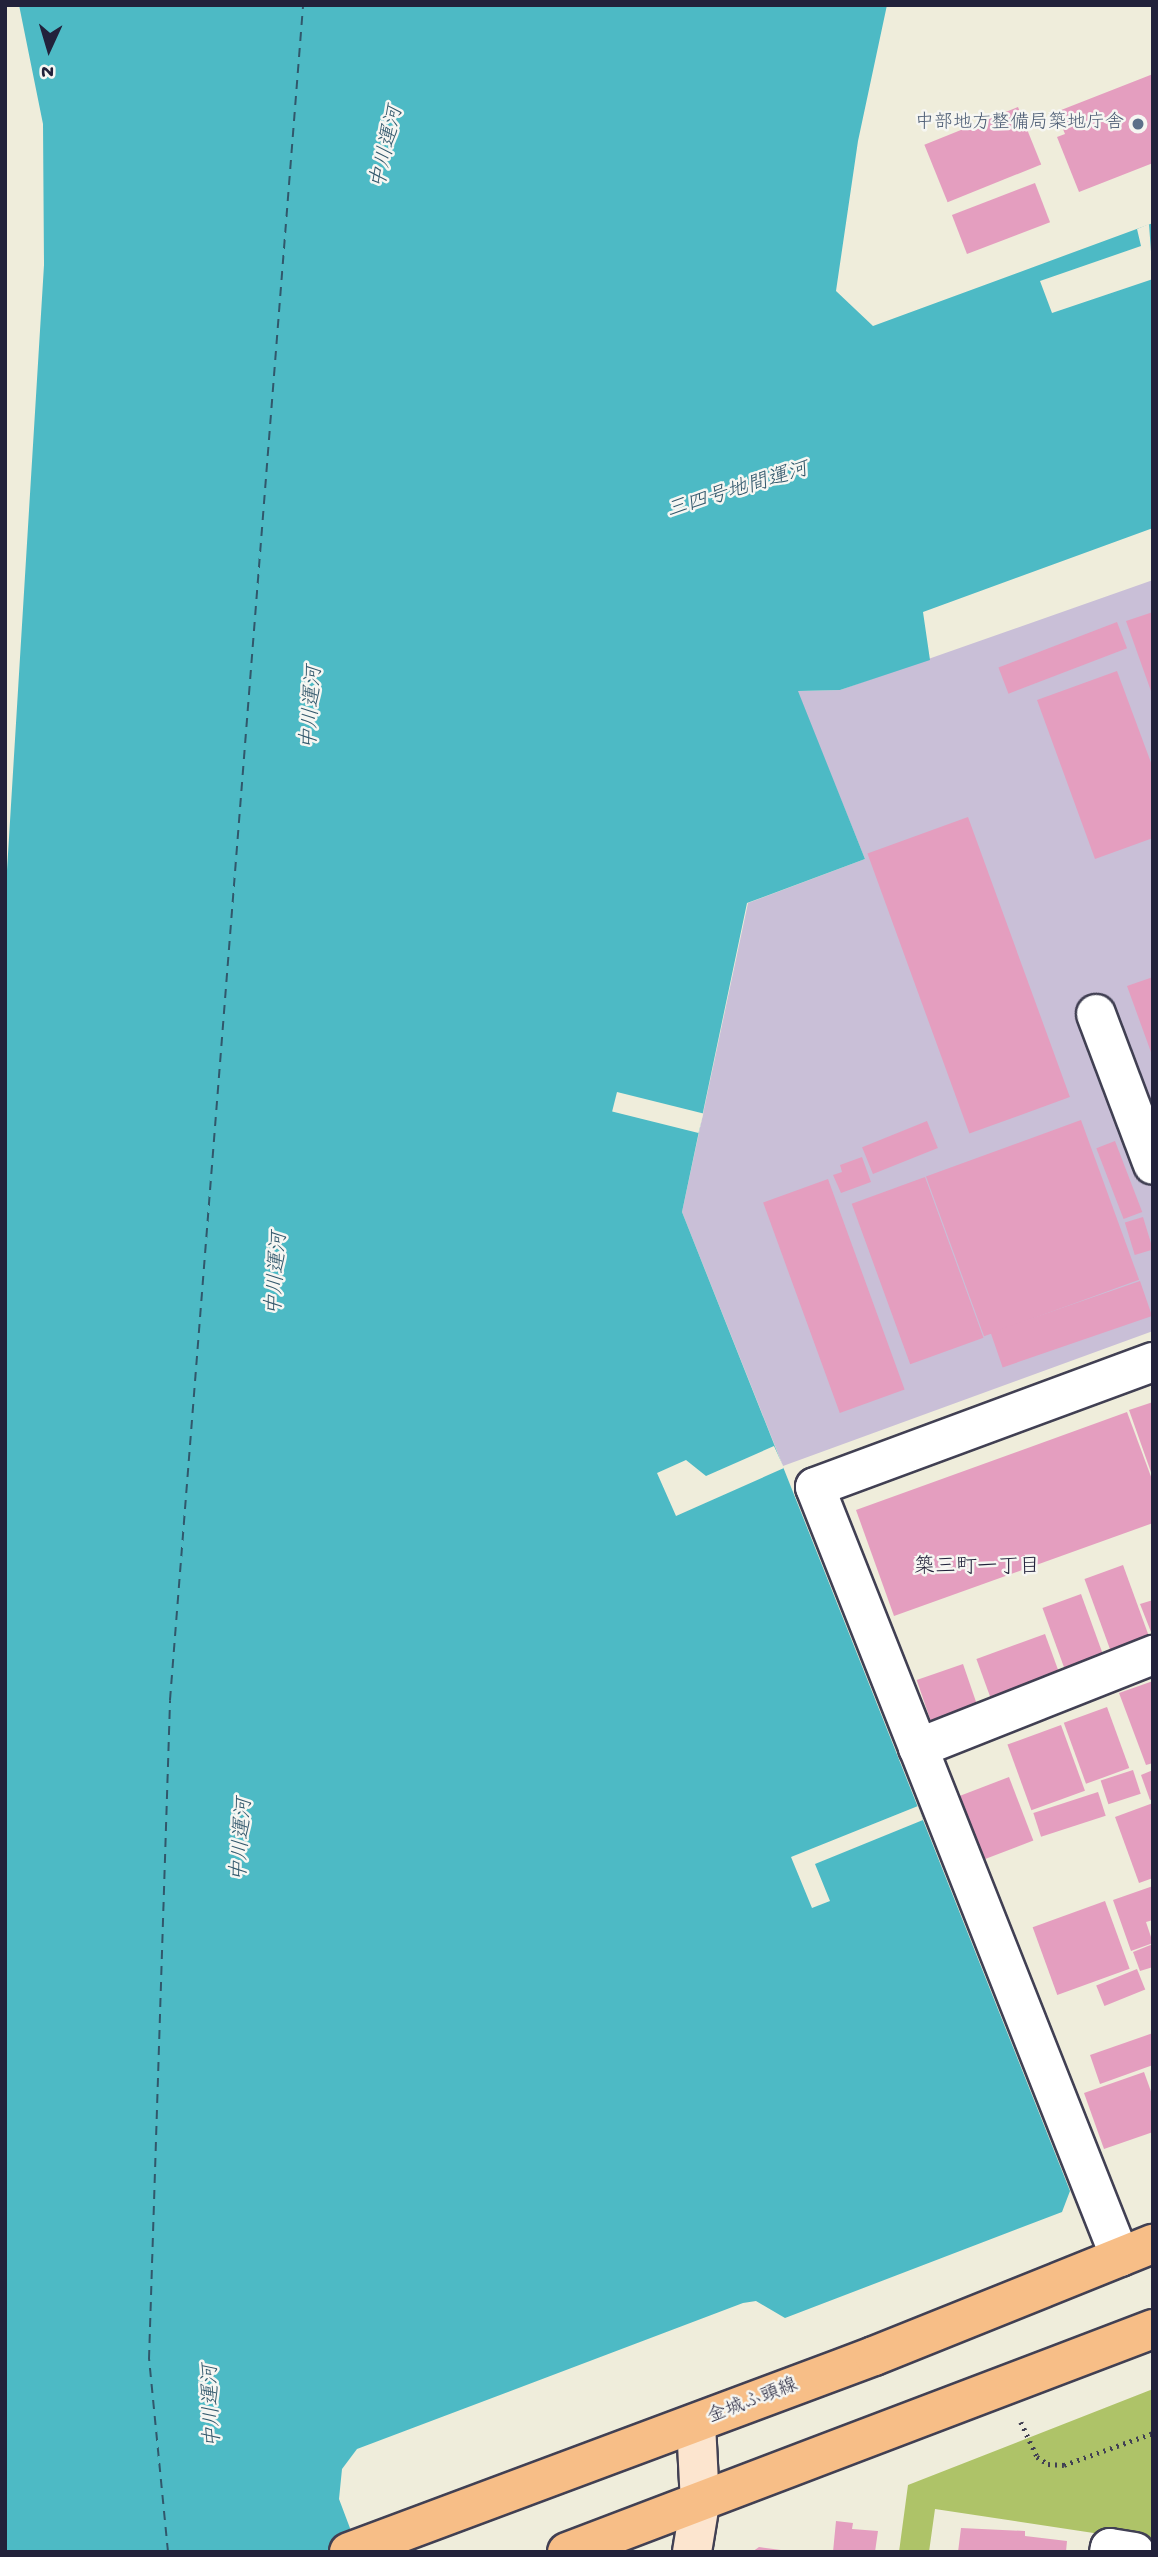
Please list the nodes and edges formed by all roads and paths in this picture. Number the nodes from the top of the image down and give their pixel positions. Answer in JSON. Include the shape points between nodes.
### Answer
{"nodes":[{"id":1,"x":1096,"y":1014,"type":"dead end"},
{"id":2,"x":1153,"y":1165,"type":"edge"},
{"id":3,"x":1153,"y":1362,"type":"edge"},
{"id":4,"x":1153,"y":1655,"type":"edge"},
{"id":5,"x":918,"y":1748,"type":"junction"},
{"id":6,"x":1136,"y":2251,"type":"edge"},
{"id":7,"x":1153,"y":2329,"type":"edge"},
{"id":8,"x":1005,"y":2386,"type":"junction"},
{"id":9,"x":696,"y":2423,"type":"junction"},
{"id":10,"x":1153,"y":2433,"type":"edge"},
{"id":11,"x":701,"y":2503,"type":"junction"},
{"id":12,"x":349,"y":2552,"type":"edge"},
{"id":13,"x":567,"y":2552,"type":"edge"},
{"id":14,"x":692,"y":2552,"type":"edge"},
{"id":15,"x":1109,"y":2552,"type":"edge"},
{"id":16,"x":1135,"y":2552,"type":"edge"}],
"edges":[{"from":1,"to":2,"type":"street"},
{"from":3,"to":5,"type":"street","via":[[815,1487]]},
{"from":4,"to":5,"type":"street"},
{"from":5,"to":6,"type":"street"},
{"from":6,"to":9,"type":"main road","name":"金城ふ頭線"},
{"from":7,"to":8,"type":"main road"},
{"from":8,"to":10,"type":"path","via":[[1037,2457],[1048,2464],[1064,2465]]},
{"from":8,"to":11,"type":"main road"},
{"from":9,"to":11,"type":"street"},
{"from":9,"to":12,"type":"main road","name":"金城ふ頭線"},
{"from":11,"to":13,"type":"main road"},
{"from":11,"to":14,"type":"street"},
{"from":15,"to":16,"type":"street"}]}
